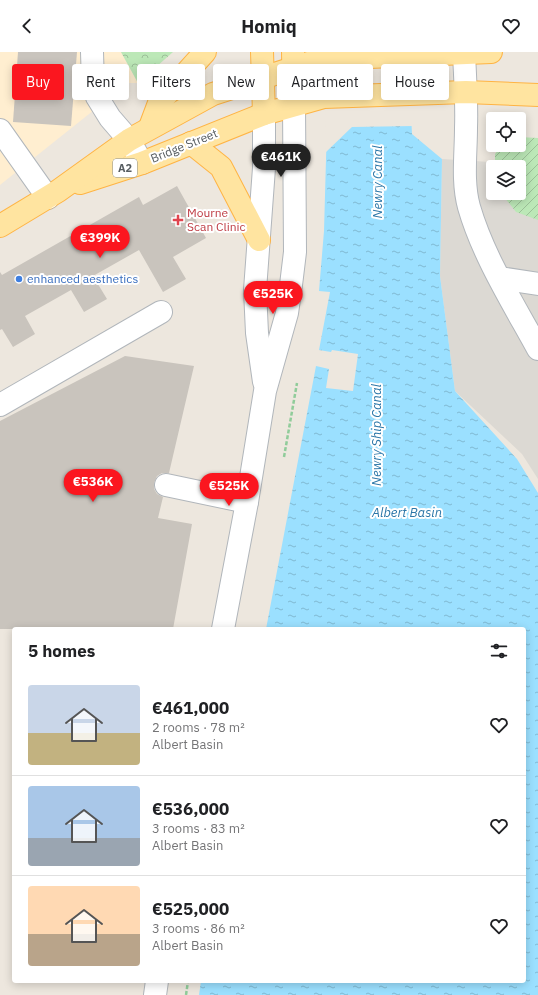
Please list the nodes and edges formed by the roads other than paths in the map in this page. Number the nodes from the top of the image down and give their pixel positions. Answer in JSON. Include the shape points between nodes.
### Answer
{"nodes":[{"id":1,"x":92,"y":52,"type":"edge"},
{"id":2,"x":205,"y":52,"type":"edge"},
{"id":3,"x":262,"y":52,"type":"edge"},
{"id":4,"x":491,"y":52,"type":"edge"},
{"id":5,"x":464,"y":53,"type":"edge"},
{"id":6,"x":293,"y":60,"type":"edge"},
{"id":7,"x":262,"y":64,"type":"edge"},
{"id":8,"x":269,"y":74,"type":"edge"},
{"id":9,"x":466,"y":92,"type":"junction"},
{"id":10,"x":213,"y":94,"type":"edge"},
{"id":11,"x":538,"y":94,"type":"edge"},
{"id":12,"x":264,"y":100,"type":"edge"},
{"id":13,"x":294,"y":104,"type":"junction"},
{"id":14,"x":264,"y":114,"type":"junction"},
{"id":15,"x":150,"y":127,"type":"junction"},
{"id":16,"x":0,"y":130,"type":"edge"},
{"id":17,"x":129,"y":140,"type":"junction"},
{"id":18,"x":191,"y":143,"type":"junction"},
{"id":19,"x":142,"y":163,"type":"junction"},
{"id":20,"x":53,"y":194,"type":"junction"},
{"id":21,"x":0,"y":226,"type":"edge"},
{"id":22,"x":259,"y":240,"type":"junction"},
{"id":23,"x":500,"y":278,"type":"junction"},
{"id":24,"x":538,"y":284,"type":"edge"},
{"id":25,"x":161,"y":312,"type":"dead end"},
{"id":26,"x":538,"y":349,"type":"edge"},
{"id":27,"x":265,"y":391,"type":"junction"},
{"id":28,"x":0,"y":405,"type":"edge"},
{"id":29,"x":166,"y":485,"type":"dead end"},
{"id":30,"x":247,"y":502,"type":"junction"},
{"id":31,"x":223,"y":627,"type":"edge"},
{"id":32,"x":157,"y":983,"type":"edge"},
{"id":33,"x":155,"y":995,"type":"edge"}],
"edges":[{"from":1,"to":17,"type":"street","via":[[93,84],[97,97],[110,118]]},
{"from":2,"to":15,"type":"main road","via":[[159,103]]},
{"from":3,"to":7,"type":"main road"},
{"from":4,"to":5,"type":"main road","number":"A2"},
{"from":5,"to":6,"type":"main road","number":"A2"},
{"from":5,"to":9,"type":"street"},
{"from":6,"to":8,"type":"main road","number":"A2"},
{"from":6,"to":13,"type":"main road"},
{"from":9,"to":11,"type":"main road","number":"A2"},
{"from":9,"to":13,"type":"main road","number":"A2","via":[[324,97]]},
{"from":9,"to":23,"type":"street","via":[[466,182],[469,207]]},
{"from":10,"to":15,"type":"main road","name":"Bridge Street","number":"A2"},
{"from":12,"to":14,"type":"main road"},
{"from":13,"to":14,"type":"main road","number":"A2"},
{"from":13,"to":27,"type":"street","via":[[295,252],[287,313]]},
{"from":14,"to":18,"type":"main road","name":"Bridge Street","number":"A2"},
{"from":14,"to":22,"type":"street","via":[[264,168]]},
{"from":15,"to":17,"type":"main road","name":"Bridge Street","number":"A2"},
{"from":16,"to":20,"type":"street"},
{"from":17,"to":19,"type":"street"},
{"from":17,"to":20,"type":"main road","name":"Bridge Street","number":"A2"},
{"from":18,"to":19,"type":"main road","name":"Bridge Street","number":"A2"},
{"from":18,"to":22,"type":"main road","via":[[221,167]]},
{"from":19,"to":20,"type":"main road","name":"Bridge Street","number":"A2"},
{"from":20,"to":21,"type":"main road","name":"Bridge Street","number":"A2"},
{"from":22,"to":27,"type":"street","via":[[255,290],[257,333]]},
{"from":23,"to":24,"type":"street"},
{"from":23,"to":26,"type":"street"},
{"from":25,"to":28,"type":"street"},
{"from":27,"to":30,"type":"street"},
{"from":29,"to":30,"type":"street"},
{"from":30,"to":31,"type":"street"},
{"from":32,"to":33,"type":"street"}]}
